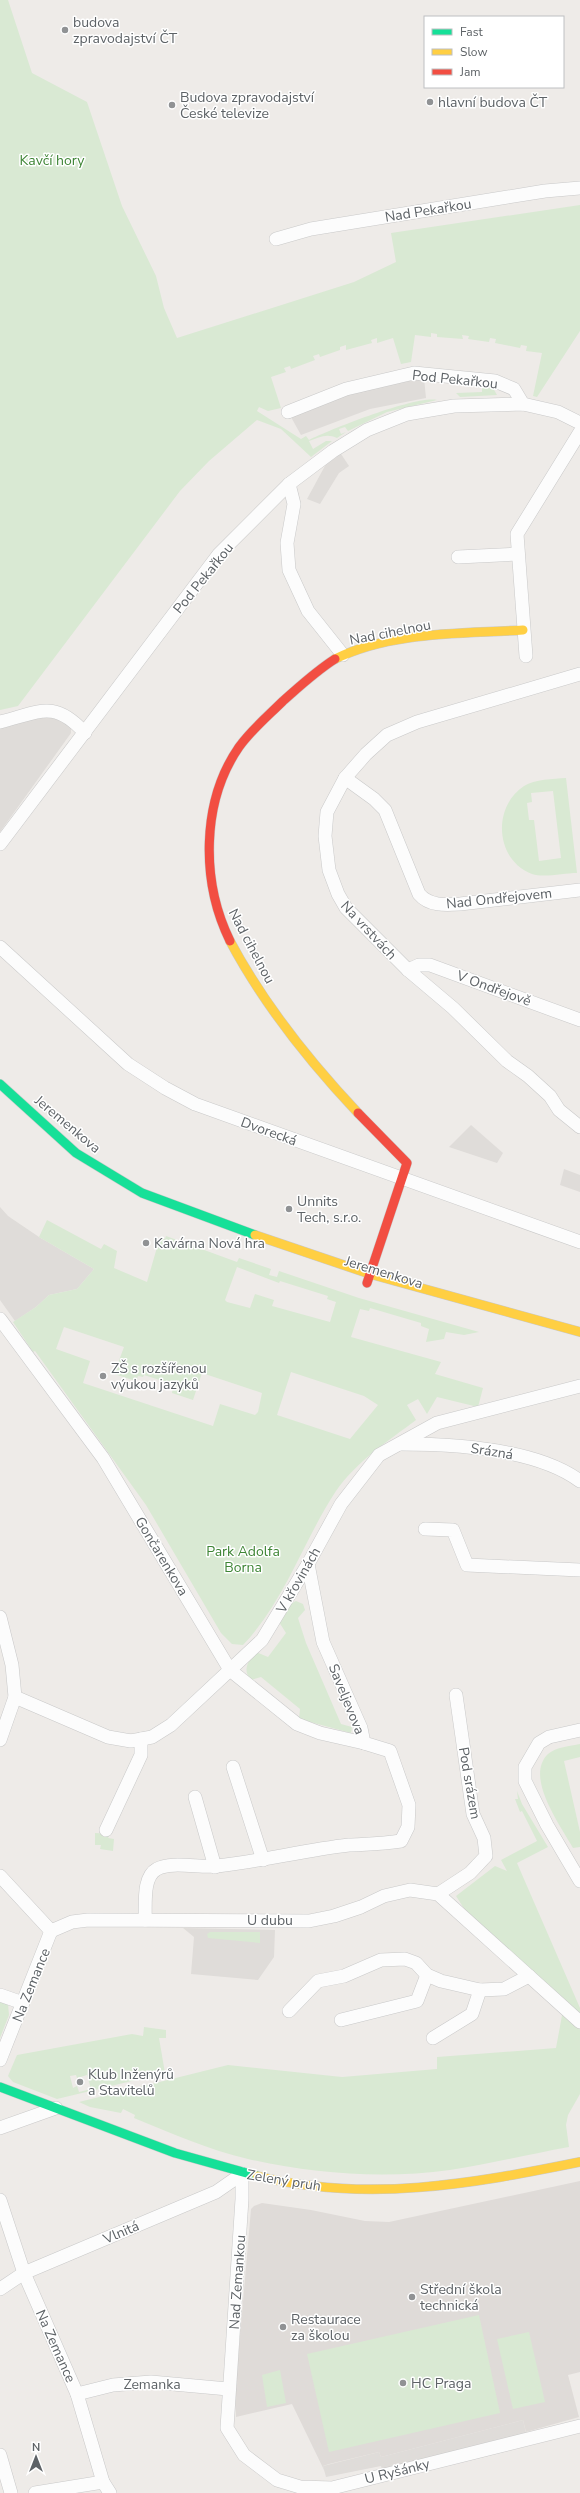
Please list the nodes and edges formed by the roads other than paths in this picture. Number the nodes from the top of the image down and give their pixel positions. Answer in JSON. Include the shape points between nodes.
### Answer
{"nodes":[{"id":1,"x":580,"y":188,"type":"edge"},
{"id":2,"x":276,"y":239,"type":"dead end"},
{"id":3,"x":524,"y":404,"type":"junction"},
{"id":4,"x":288,"y":412,"type":"dead end"},
{"id":5,"x":580,"y":423,"type":"edge"},
{"id":6,"x":580,"y":432,"type":"edge"},
{"id":7,"x":289,"y":484,"type":"junction"},
{"id":8,"x":518,"y":554,"type":"junction"},
{"id":9,"x":458,"y":557,"type":"dead end"},
{"id":10,"x":523,"y":630,"type":"junction"},
{"id":11,"x":344,"y":655,"type":"junction"},
{"id":12,"x":526,"y":656,"type":"dead end"},
{"id":13,"x":580,"y":674,"type":"edge"},
{"id":14,"x":0,"y":722,"type":"edge"},
{"id":15,"x":85,"y":733,"type":"junction"},
{"id":16,"x":345,"y":778,"type":"junction"},
{"id":17,"x":0,"y":844,"type":"edge"},
{"id":18,"x":580,"y":890,"type":"edge"},
{"id":19,"x":0,"y":948,"type":"edge"},
{"id":20,"x":408,"y":970,"type":"junction"},
{"id":21,"x":580,"y":1020,"type":"edge"},
{"id":22,"x":0,"y":1084,"type":"edge"},
{"id":23,"x":580,"y":1127,"type":"edge"},
{"id":24,"x":51,"y":1144,"type":"dead end"},
{"id":25,"x":75,"y":1164,"type":"dead end"},
{"id":26,"x":402,"y":1179,"type":"junction"},
{"id":27,"x":186,"y":1211,"type":"junction"},
{"id":28,"x":182,"y":1221,"type":"dead end"},
{"id":29,"x":580,"y":1242,"type":"edge"},
{"id":30,"x":319,"y":1267,"type":"dead end"},
{"id":31,"x":370,"y":1274,"type":"junction"},
{"id":32,"x":367,"y":1283,"type":"junction"},
{"id":33,"x":458,"y":1309,"type":"dead end"},
{"id":34,"x":0,"y":1319,"type":"edge"},
{"id":35,"x":580,"y":1332,"type":"edge"},
{"id":36,"x":580,"y":1386,"type":"edge"},
{"id":37,"x":398,"y":1444,"type":"junction"},
{"id":38,"x":580,"y":1481,"type":"edge"},
{"id":39,"x":425,"y":1529,"type":"dead end"},
{"id":40,"x":308,"y":1564,"type":"junction"},
{"id":41,"x":580,"y":1570,"type":"edge"},
{"id":42,"x":0,"y":1617,"type":"edge"},
{"id":43,"x":230,"y":1670,"type":"junction"},
{"id":44,"x":456,"y":1695,"type":"dead end"},
{"id":45,"x":15,"y":1697,"type":"junction"},
{"id":46,"x":580,"y":1730,"type":"edge"},
{"id":47,"x":140,"y":1739,"type":"junction"},
{"id":48,"x":0,"y":1740,"type":"edge"},
{"id":49,"x":364,"y":1744,"type":"junction"},
{"id":50,"x":233,"y":1767,"type":"dead end"},
{"id":51,"x":195,"y":1797,"type":"dead end"},
{"id":52,"x":106,"y":1830,"type":"dead end"},
{"id":53,"x":263,"y":1860,"type":"junction"},
{"id":54,"x":215,"y":1866,"type":"junction"},
{"id":55,"x":0,"y":1876,"type":"edge"},
{"id":56,"x":580,"y":1881,"type":"edge"},
{"id":57,"x":438,"y":1894,"type":"junction"},
{"id":58,"x":144,"y":1920,"type":"junction"},
{"id":59,"x":51,"y":1931,"type":"junction"},
{"id":60,"x":427,"y":1975,"type":"junction"},
{"id":61,"x":529,"y":1976,"type":"junction"},
{"id":62,"x":480,"y":1990,"type":"junction"},
{"id":63,"x":0,"y":1995,"type":"edge"},
{"id":64,"x":23,"y":2004,"type":"junction"},
{"id":65,"x":289,"y":2011,"type":"dead end"},
{"id":66,"x":341,"y":2020,"type":"dead end"},
{"id":67,"x":580,"y":2022,"type":"edge"},
{"id":68,"x":433,"y":2038,"type":"dead end"},
{"id":69,"x":0,"y":2060,"type":"edge"},
{"id":70,"x":0,"y":2087,"type":"edge"},
{"id":71,"x":56,"y":2108,"type":"junction"},
{"id":72,"x":0,"y":2128,"type":"edge"},
{"id":73,"x":580,"y":2162,"type":"edge"},
{"id":74,"x":242,"y":2174,"type":"junction"},
{"id":75,"x":0,"y":2200,"type":"edge"},
{"id":76,"x":24,"y":2273,"type":"junction"},
{"id":77,"x":0,"y":2289,"type":"edge"},
{"id":78,"x":228,"y":2389,"type":"junction"},
{"id":79,"x":77,"y":2394,"type":"junction"},
{"id":80,"x":580,"y":2426,"type":"edge"},
{"id":81,"x":0,"y":2455,"type":"edge"},
{"id":82,"x":107,"y":2487,"type":"edge"},
{"id":83,"x":11,"y":2493,"type":"edge"},
{"id":84,"x":35,"y":2493,"type":"edge"}],
"edges":[{"from":1,"to":2,"type":"street","name":"Nad Pekařkou","via":[[545,191],[311,229]]},
{"from":3,"to":4,"type":"street","name":"Pod Pekařkou","via":[[518,391],[499,382],[414,373],[346,389]]},
{"from":3,"to":5,"type":"street","name":"Pod Pekařkou","via":[[558,412]]},
{"from":3,"to":7,"type":"street","name":"Pod Pekařkou","via":[[454,406],[408,414],[367,430],[333,451]]},
{"from":6,"to":8,"type":"street","via":[[518,534]]},
{"from":7,"to":11,"type":"street","via":[[294,504],[287,543],[289,570],[308,611]]},
{"from":7,"to":15,"type":"street","name":"Pod Pekařkou","via":[[219,554]]},
{"from":8,"to":9,"type":"street"},
{"from":8,"to":10,"type":"street"},
{"from":10,"to":11,"type":"street","name":"Nad cihelnou","via":[[423,638],[382,644]]},
{"from":10,"to":12,"type":"street"},
{"from":11,"to":26,"type":"street","name":"Nad cihelnou","via":[[299,688],[256,726],[237,748],[222,775],[214,802],[209,834],[210,860],[216,907],[237,953],[264,999],[311,1062],[408,1163]]},
{"from":13,"to":16,"type":"street","name":"Na vrstvách","via":[[407,725],[379,742]]},
{"from":14,"to":15,"type":"street","via":[[54,711],[72,718]]},
{"from":15,"to":17,"type":"street","name":"Pod Pekařkou"},
{"from":16,"to":18,"type":"street","name":"Nad Ondřejovem","via":[[385,810],[419,894],[426,900],[440,905],[460,904]]},
{"from":16,"to":20,"type":"street","name":"Na vrstvách","via":[[326,818],[325,846],[331,878],[346,908]]},
{"from":19,"to":26,"type":"street","name":"Dvorecká","via":[[128,1064],[165,1088],[202,1106]]},
{"from":20,"to":21,"type":"street","name":"V Ondřejově","via":[[420,965],[430,965]]},
{"from":20,"to":23,"type":"street","name":"Na vrstvách","via":[[442,997],[507,1061],[533,1080],[550,1096],[559,1110]]},
{"from":22,"to":27,"type":"street","name":"Jeremenkova","via":[[76,1153],[93,1165],[142,1193]]},
{"from":24,"to":25,"type":"street","name":"Jeremenkova"},
{"from":26,"to":29,"type":"street","name":"Dvorecká"},
{"from":26,"to":31,"type":"street","name":"Nad cihelnou"},
{"from":27,"to":28,"type":"street"},
{"from":27,"to":31,"type":"street","name":"Jeremenkova"},
{"from":30,"to":32,"type":"street","name":"Jeremenkova"},
{"from":31,"to":32,"type":"street"},
{"from":31,"to":35,"type":"street","name":"Jeremenkova"},
{"from":32,"to":33,"type":"street","name":"Jeremenkova"},
{"from":34,"to":43,"type":"street","name":"Gončarenkova","via":[[103,1458]]},
{"from":36,"to":37,"type":"street","name":"V křovinách","via":[[437,1423]]},
{"from":37,"to":38,"type":"street","name":"Srázná","via":[[445,1444],[518,1454],[572,1475]]},
{"from":37,"to":40,"type":"street","name":"V křovinách","via":[[379,1455],[341,1504]]},
{"from":39,"to":41,"type":"street","via":[[453,1530],[467,1565]]},
{"from":40,"to":43,"type":"street","name":"V křovinách","via":[[262,1640]]},
{"from":40,"to":49,"type":"street","name":"Saveljevova","via":[[323,1642],[361,1728]]},
{"from":42,"to":45,"type":"street","via":[[12,1665]]},
{"from":43,"to":47,"type":"street","name":"V křovinách","via":[[171,1724],[152,1737]]},
{"from":43,"to":49,"type":"street","name":"Gončarenkova","via":[[297,1724],[320,1733]]},
{"from":44,"to":57,"type":"street","name":"Pod srázem","via":[[473,1814],[484,1838],[486,1856],[470,1873]]},
{"from":45,"to":47,"type":"street","name":"V křovinách","via":[[108,1737],[131,1741]]},
{"from":45,"to":48,"type":"street"},
{"from":46,"to":56,"type":"street","via":[[549,1737],[539,1743],[525,1767],[525,1781]]},
{"from":47,"to":52,"type":"street","via":[[141,1755]]},
{"from":49,"to":53,"type":"street","name":"Saveljevova","via":[[390,1751],[409,1805],[408,1827],[401,1841],[378,1845],[350,1845]]},
{"from":50,"to":53,"type":"street"},
{"from":51,"to":54,"type":"street"},
{"from":53,"to":54,"type":"street","name":"Saveljevova"},
{"from":54,"to":58,"type":"street","name":"Saveljevova","via":[[166,1866],[149,1875]]},
{"from":55,"to":59,"type":"street"},
{"from":57,"to":58,"type":"street","name":"U dubu","via":[[410,1890],[384,1896],[334,1916],[309,1921]]},
{"from":57,"to":61,"type":"street"},
{"from":58,"to":59,"type":"street","name":"U dubu","via":[[72,1922]]},
{"from":59,"to":64,"type":"street","name":"Na Zemance"},
{"from":60,"to":62,"type":"street"},
{"from":60,"to":65,"type":"street","via":[[416,1963],[405,1959],[381,1960],[344,1976],[318,1981]]},
{"from":60,"to":66,"type":"street","via":[[417,2001]]},
{"from":61,"to":62,"type":"street","via":[[504,1989]]},
{"from":61,"to":67,"type":"street"},
{"from":62,"to":68,"type":"street","via":[[472,2014]]},
{"from":63,"to":64,"type":"street"},
{"from":64,"to":69,"type":"street","name":"Na Zemance"},
{"from":70,"to":71,"type":"street","name":"Zelený pruh"},
{"from":71,"to":72,"type":"street"},
{"from":71,"to":74,"type":"street","name":"Zelený pruh","via":[[202,2163]]},
{"from":73,"to":74,"type":"street","name":"Zelený pruh","via":[[492,2179],[420,2189],[358,2190]]},
{"from":74,"to":76,"type":"street","name":"Vlnitá","via":[[216,2192]]},
{"from":74,"to":78,"type":"street","name":"Nad Zemankou"},
{"from":75,"to":76,"type":"street","name":"Na Zemance"},
{"from":76,"to":77,"type":"street","name":"Vlnitá"},
{"from":76,"to":79,"type":"street","name":"Na Zemance"},
{"from":78,"to":79,"type":"street","name":"Zemanka","via":[[151,2382],[113,2385]]},
{"from":78,"to":80,"type":"street","name":"U Ryšánky","via":[[227,2428],[244,2455],[277,2480],[300,2487],[332,2488]]},
{"from":79,"to":82,"type":"street","name":"Na Zemance"},
{"from":81,"to":83,"type":"street"},
{"from":82,"to":84,"type":"street"}]}
